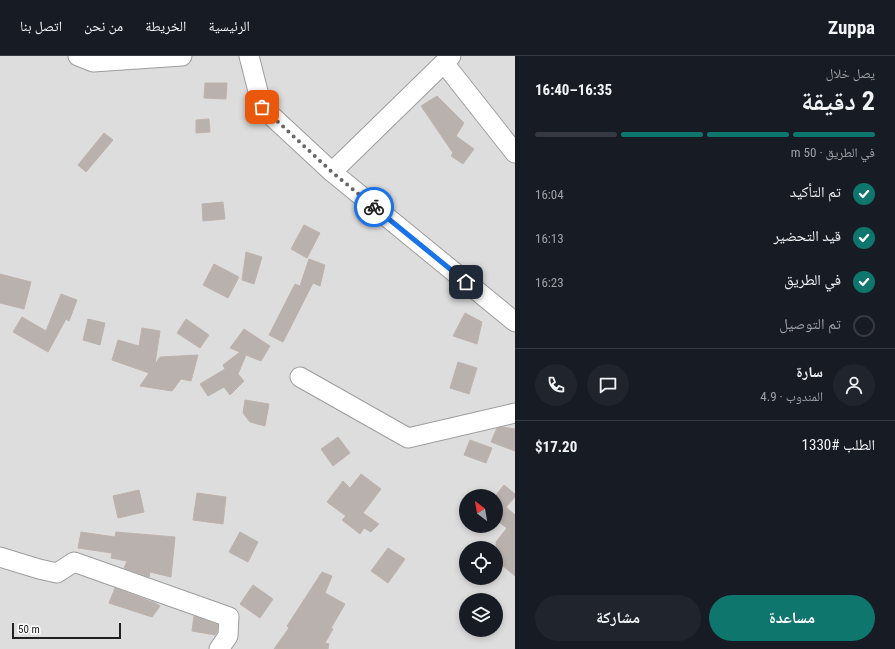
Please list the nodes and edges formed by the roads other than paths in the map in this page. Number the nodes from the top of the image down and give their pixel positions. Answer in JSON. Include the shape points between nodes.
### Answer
{"nodes":[{"id":1,"x":78,"y":56,"type":"edge"},
{"id":2,"x":182,"y":56,"type":"edge"},
{"id":3,"x":249,"y":56,"type":"edge"},
{"id":4,"x":448,"y":60,"type":"edge"},
{"id":5,"x":515,"y":153,"type":"edge"},
{"id":6,"x":332,"y":172,"type":"junction"},
{"id":7,"x":515,"y":322,"type":"edge"},
{"id":8,"x":300,"y":377,"type":"dead end"},
{"id":9,"x":515,"y":413,"type":"edge"},
{"id":10,"x":0,"y":556,"type":"edge"},
{"id":11,"x":219,"y":649,"type":"edge"}],
"edges":[{"from":1,"to":2,"type":"street","via":[[93,62]]},
{"from":3,"to":6,"type":"street","via":[[262,107]]},
{"from":4,"to":5,"type":"street"},
{"from":4,"to":6,"type":"street"},
{"from":6,"to":7,"type":"street"},
{"from":8,"to":9,"type":"street","via":[[408,438]]},
{"from":10,"to":11,"type":"street","via":[[57,572],[74,562],[230,617],[228,636]]}]}
